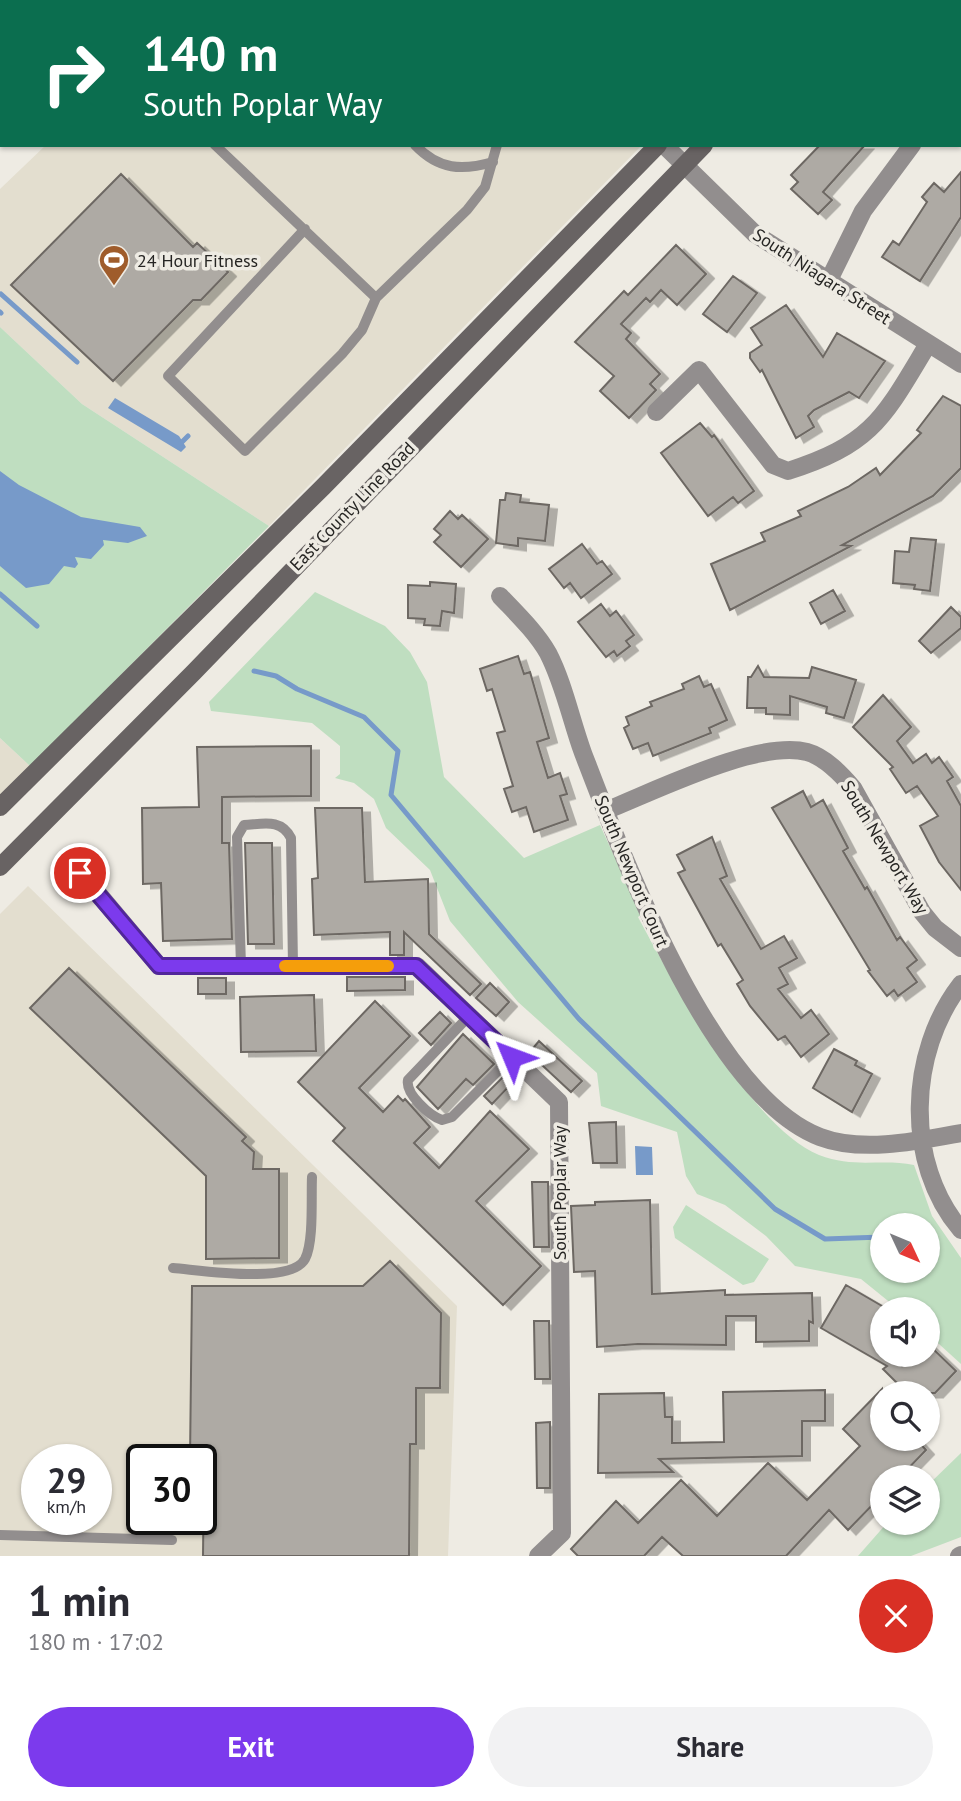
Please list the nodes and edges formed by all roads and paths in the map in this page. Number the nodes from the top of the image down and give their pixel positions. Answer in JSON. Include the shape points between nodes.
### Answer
{"nodes":[{"id":1,"x":217,"y":147,"type":"edge"},
{"id":2,"x":417,"y":147,"type":"edge"},
{"id":3,"x":497,"y":147,"type":"edge"},
{"id":4,"x":656,"y":147,"type":"edge"},
{"id":5,"x":666,"y":147,"type":"edge"},
{"id":6,"x":702,"y":147,"type":"edge"},
{"id":7,"x":911,"y":147,"type":"edge"},
{"id":8,"x":494,"y":162,"type":"junction"},
{"id":9,"x":685,"y":167,"type":"junction"},
{"id":10,"x":304,"y":229,"type":"junction"},
{"id":11,"x":829,"y":281,"type":"junction"},
{"id":12,"x":376,"y":298,"type":"junction"},
{"id":13,"x":928,"y":344,"type":"junction"},
{"id":14,"x":961,"y":364,"type":"edge"},
{"id":15,"x":656,"y":412,"type":"dead end"},
{"id":16,"x":500,"y":596,"type":"dead end"},
{"id":17,"x":0,"y":807,"type":"edge"},
{"id":18,"x":607,"y":810,"type":"junction"},
{"id":19,"x":0,"y":867,"type":"edge"},
{"id":20,"x":80,"y":873,"type":"dead end"},
{"id":21,"x":961,"y":948,"type":"edge"},
{"id":22,"x":242,"y":966,"type":"junction"},
{"id":23,"x":293,"y":966,"type":"junction"},
{"id":24,"x":961,"y":984,"type":"edge"},
{"id":25,"x":469,"y":1016,"type":"junction"},
{"id":26,"x":512,"y":1057,"type":"junction"},
{"id":27,"x":961,"y":1133,"type":"edge"},
{"id":28,"x":922,"y":1140,"type":"junction"},
{"id":29,"x":312,"y":1177,"type":"dead end"},
{"id":30,"x":961,"y":1230,"type":"edge"},
{"id":31,"x":173,"y":1268,"type":"dead end"},
{"id":32,"x":0,"y":1535,"type":"edge"},
{"id":33,"x":172,"y":1540,"type":"dead end"},
{"id":34,"x":538,"y":1556,"type":"edge"}],
"edges":[{"from":1,"to":10,"type":"lane"},
{"from":2,"to":8,"type":"lane","via":[[436,163],[450,167],[469,169]]},
{"from":3,"to":8,"type":"lane"},
{"from":4,"to":17,"type":"main road","name":"East County Line Road"},
{"from":5,"to":9,"type":"street","name":"South Niagara Street"},
{"from":6,"to":9,"type":"main road","name":"East County Line Road"},
{"from":7,"to":11,"type":"street","via":[[863,211]]},
{"from":8,"to":12,"type":"lane","via":[[485,187],[467,210]]},
{"from":9,"to":11,"type":"street","name":"South Niagara Street","via":[[755,234]]},
{"from":9,"to":19,"type":"main road","name":"East County Line Road"},
{"from":10,"to":12,"type":"lane"},
{"from":10,"to":12,"type":"lane","via":[[168,376],[245,451],[348,347],[362,330]]},
{"from":11,"to":13,"type":"street","name":"South Niagara Street"},
{"from":13,"to":14,"type":"street","name":"South Niagara Street"},
{"from":13,"to":15,"type":"street","via":[[869,433],[818,461],[788,471],[773,464],[699,370]]},
{"from":16,"to":18,"type":"street","name":"South Newport Court","via":[[547,651]]},
{"from":18,"to":21,"type":"street","name":"South Newport Way","via":[[750,755],[785,749],[808,752],[840,773],[853,788],[922,912]]},
{"from":18,"to":28,"type":"street","name":"South Newport Court","via":[[658,939],[715,1033],[765,1100],[799,1127],[836,1142]]},
{"from":20,"to":22,"type":"street","name":"South Poplar Way","via":[[159,966]]},
{"from":22,"to":23,"type":"street","name":"South Poplar Way"},
{"from":22,"to":23,"type":"lane","via":[[237,837],[244,825],[273,823],[283,826],[290,838]]},
{"from":23,"to":25,"type":"street","name":"South Poplar Way","via":[[416,966]]},
{"from":24,"to":28,"type":"street","via":[[942,1013],[924,1066],[919,1117]]},
{"from":25,"to":26,"type":"street","name":"South Poplar Way"},
{"from":25,"to":26,"type":"lane","via":[[408,1080],[409,1092],[436,1118],[452,1117]]},
{"from":26,"to":34,"type":"street","name":"South Poplar Way","via":[[559,1102],[562,1533]]},
{"from":27,"to":28,"type":"street","name":"South Newport Court"},
{"from":28,"to":30,"type":"street","via":[[934,1185]]},
{"from":29,"to":31,"type":"lane","via":[[309,1242],[305,1259],[295,1270],[274,1274]]},
{"from":32,"to":33,"type":"lane"}]}
